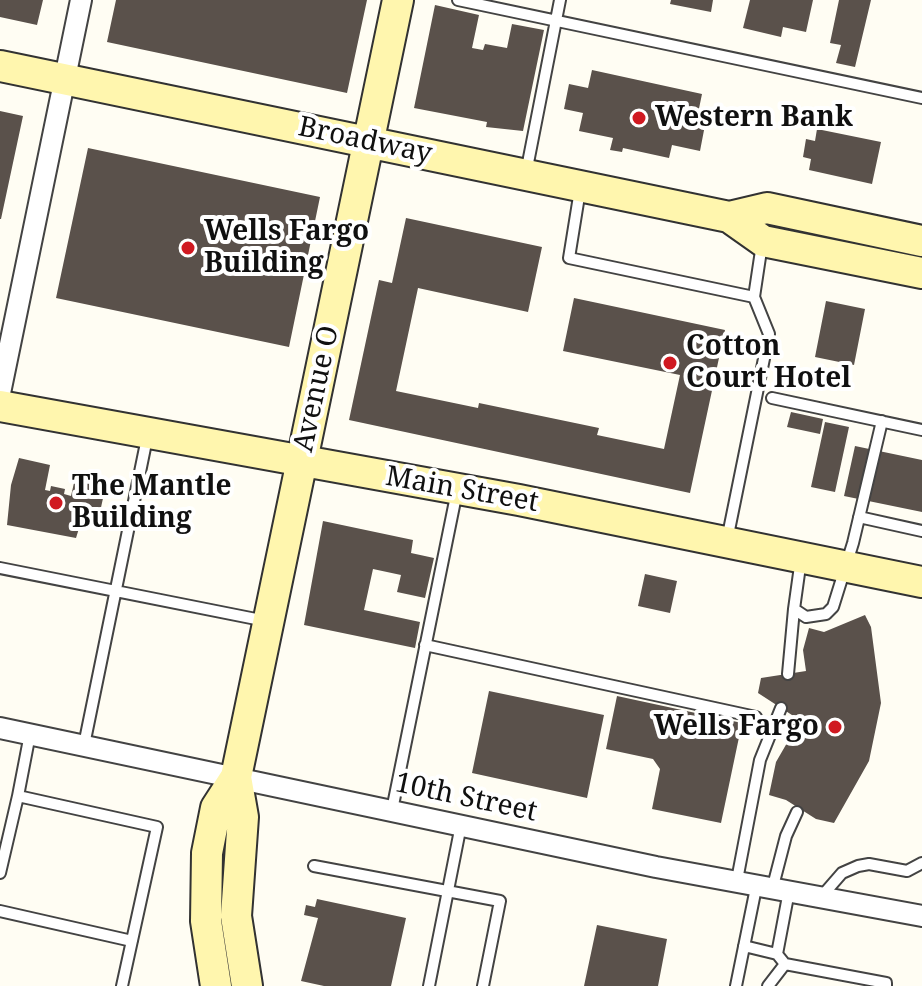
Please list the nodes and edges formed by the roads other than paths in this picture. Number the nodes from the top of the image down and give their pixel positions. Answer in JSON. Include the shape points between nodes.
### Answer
{"nodes":[{"id":1,"x":81,"y":0,"type":"edge"},
{"id":2,"x":398,"y":0,"type":"edge"},
{"id":3,"x":458,"y":0,"type":"edge"},
{"id":4,"x":560,"y":0,"type":"edge"},
{"id":5,"x":556,"y":21,"type":"junction"},
{"id":6,"x":0,"y":66,"type":"edge"},
{"id":7,"x":65,"y":80,"type":"junction"},
{"id":8,"x":922,"y":98,"type":"edge"},
{"id":9,"x":368,"y":142,"type":"junction"},
{"id":10,"x":526,"y":175,"type":"junction"},
{"id":11,"x":580,"y":186,"type":"junction"},
{"id":12,"x":729,"y":217,"type":"junction"},
{"id":13,"x":763,"y":241,"type":"junction"},
{"id":14,"x":922,"y":241,"type":"edge"},
{"id":15,"x":922,"y":273,"type":"edge"},
{"id":16,"x":754,"y":297,"type":"junction"},
{"id":17,"x":0,"y":393,"type":"edge"},
{"id":18,"x":772,"y":398,"type":"dead end"},
{"id":19,"x":0,"y":406,"type":"edge"},
{"id":20,"x":882,"y":421,"type":"junction"},
{"id":21,"x":922,"y":430,"type":"edge"},
{"id":22,"x":148,"y":433,"type":"junction"},
{"id":23,"x":301,"y":462,"type":"junction"},
{"id":24,"x":457,"y":489,"type":"junction"},
{"id":25,"x":859,"y":517,"type":"junction"},
{"id":26,"x":922,"y":531,"type":"edge"},
{"id":27,"x":726,"y":542,"type":"junction"},
{"id":28,"x":802,"y":557,"type":"junction"},
{"id":29,"x":843,"y":566,"type":"junction"},
{"id":30,"x":0,"y":568,"type":"edge"},
{"id":31,"x":922,"y":582,"type":"edge"},
{"id":32,"x":115,"y":591,"type":"junction"},
{"id":33,"x":794,"y":609,"type":"junction"},
{"id":34,"x":268,"y":622,"type":"junction"},
{"id":35,"x":425,"y":645,"type":"junction"},
{"id":36,"x":788,"y":674,"type":"dead end"},
{"id":37,"x":781,"y":708,"type":"dead end"},
{"id":38,"x":756,"y":717,"type":"dead end"},
{"id":39,"x":0,"y":728,"type":"edge"},
{"id":40,"x":30,"y":734,"type":"junction"},
{"id":41,"x":84,"y":745,"type":"junction"},
{"id":42,"x":236,"y":777,"type":"junction"},
{"id":43,"x":18,"y":796,"type":"junction"},
{"id":44,"x":392,"y":810,"type":"junction"},
{"id":45,"x":797,"y":812,"type":"dead end"},
{"id":46,"x":461,"y":825,"type":"junction"},
{"id":47,"x":922,"y":863,"type":"edge"},
{"id":48,"x":314,"y":866,"type":"dead end"},
{"id":49,"x":0,"y":873,"type":"edge"},
{"id":50,"x":737,"y":880,"type":"junction"},
{"id":51,"x":773,"y":886,"type":"junction"},
{"id":52,"x":449,"y":890,"type":"junction"},
{"id":53,"x":822,"y":896,"type":"junction"},
{"id":54,"x":0,"y":911,"type":"edge"},
{"id":55,"x":922,"y":916,"type":"edge"},
{"id":56,"x":132,"y":941,"type":"junction"},
{"id":57,"x":744,"y":946,"type":"junction"},
{"id":58,"x":777,"y":954,"type":"junction"},
{"id":59,"x":785,"y":964,"type":"junction"},
{"id":60,"x":122,"y":986,"type":"edge"},
{"id":61,"x":216,"y":986,"type":"edge"},
{"id":62,"x":247,"y":986,"type":"edge"},
{"id":63,"x":429,"y":986,"type":"edge"},
{"id":64,"x":483,"y":986,"type":"edge"},
{"id":65,"x":736,"y":986,"type":"edge"},
{"id":66,"x":768,"y":986,"type":"edge"},
{"id":67,"x":886,"y":986,"type":"edge"}],
"edges":[{"from":1,"to":7,"type":"street"},
{"from":2,"to":9,"type":"street","name":"Avenue O"},
{"from":3,"to":5,"type":"lane"},
{"from":4,"to":5,"type":"lane"},
{"from":5,"to":8,"type":"lane"},
{"from":5,"to":10,"type":"lane"},
{"from":6,"to":7,"type":"street","name":"Broadway"},
{"from":7,"to":9,"type":"street","name":"Broadway"},
{"from":7,"to":17,"type":"street"},
{"from":9,"to":10,"type":"street","name":"Broadway"},
{"from":9,"to":23,"type":"street","name":"Avenue O"},
{"from":10,"to":11,"type":"street","name":"Broadway"},
{"from":11,"to":12,"type":"street","name":"Broadway"},
{"from":11,"to":16,"type":"lane","via":[[569,258]]},
{"from":12,"to":13,"type":"street","name":"Broadway"},
{"from":12,"to":14,"type":"street","name":"Broadway","via":[[767,208]]},
{"from":13,"to":15,"type":"street","name":"Broadway"},
{"from":13,"to":16,"type":"lane"},
{"from":16,"to":27,"type":"lane","via":[[769,334]]},
{"from":18,"to":20,"type":"lane"},
{"from":19,"to":22,"type":"street","name":"Main Street"},
{"from":20,"to":21,"type":"lane"},
{"from":20,"to":25,"type":"lane"},
{"from":22,"to":23,"type":"street","name":"Main Street"},
{"from":22,"to":32,"type":"lane"},
{"from":23,"to":24,"type":"street","name":"Main Street"},
{"from":23,"to":34,"type":"street","name":"Avenue O"},
{"from":24,"to":27,"type":"street","name":"Main Street"},
{"from":24,"to":35,"type":"lane"},
{"from":25,"to":26,"type":"lane"},
{"from":25,"to":29,"type":"lane"},
{"from":27,"to":28,"type":"street","name":"Main Street"},
{"from":28,"to":29,"type":"street","name":"Main Street"},
{"from":28,"to":33,"type":"lane"},
{"from":29,"to":31,"type":"street","name":"Main Street"},
{"from":29,"to":33,"type":"lane","via":[[833,607],[826,614],[806,617]]},
{"from":30,"to":32,"type":"lane"},
{"from":32,"to":34,"type":"lane"},
{"from":32,"to":41,"type":"lane"},
{"from":33,"to":36,"type":"lane"},
{"from":34,"to":42,"type":"street","name":"Avenue O"},
{"from":35,"to":38,"type":"lane"},
{"from":35,"to":44,"type":"lane"},
{"from":37,"to":50,"type":"lane","via":[[760,760]]},
{"from":39,"to":40,"type":"street","name":"10th Street"},
{"from":40,"to":41,"type":"street","name":"10th Street"},
{"from":40,"to":43,"type":"lane"},
{"from":41,"to":42,"type":"street","name":"10th Street"},
{"from":42,"to":44,"type":"street","name":"10th Street"},
{"from":42,"to":61,"type":"street","name":"Avenue O","via":[[216,808],[207,853],[206,921]]},
{"from":42,"to":62,"type":"street","name":"Avenue O","via":[[243,817],[236,916]]},
{"from":43,"to":49,"type":"lane"},
{"from":43,"to":56,"type":"lane","via":[[157,827]]},
{"from":44,"to":46,"type":"street","name":"10th Street"},
{"from":45,"to":51,"type":"lane"},
{"from":46,"to":50,"type":"street","name":"10th Street"},
{"from":46,"to":52,"type":"lane"},
{"from":47,"to":53,"type":"lane","via":[[907,871],[858,866],[842,873]]},
{"from":48,"to":52,"type":"lane"},
{"from":50,"to":51,"type":"street","name":"10th Street"},
{"from":51,"to":53,"type":"street","name":"10th Street"},
{"from":51,"to":57,"type":"lane"},
{"from":51,"to":58,"type":"lane"},
{"from":52,"to":63,"type":"lane"},
{"from":52,"to":64,"type":"lane","via":[[500,901]]},
{"from":53,"to":55,"type":"street","name":"10th Street"},
{"from":54,"to":56,"type":"lane"},
{"from":56,"to":60,"type":"lane"},
{"from":57,"to":58,"type":"lane"},
{"from":57,"to":65,"type":"lane"},
{"from":58,"to":59,"type":"lane"},
{"from":59,"to":66,"type":"lane"},
{"from":59,"to":67,"type":"lane"}]}
